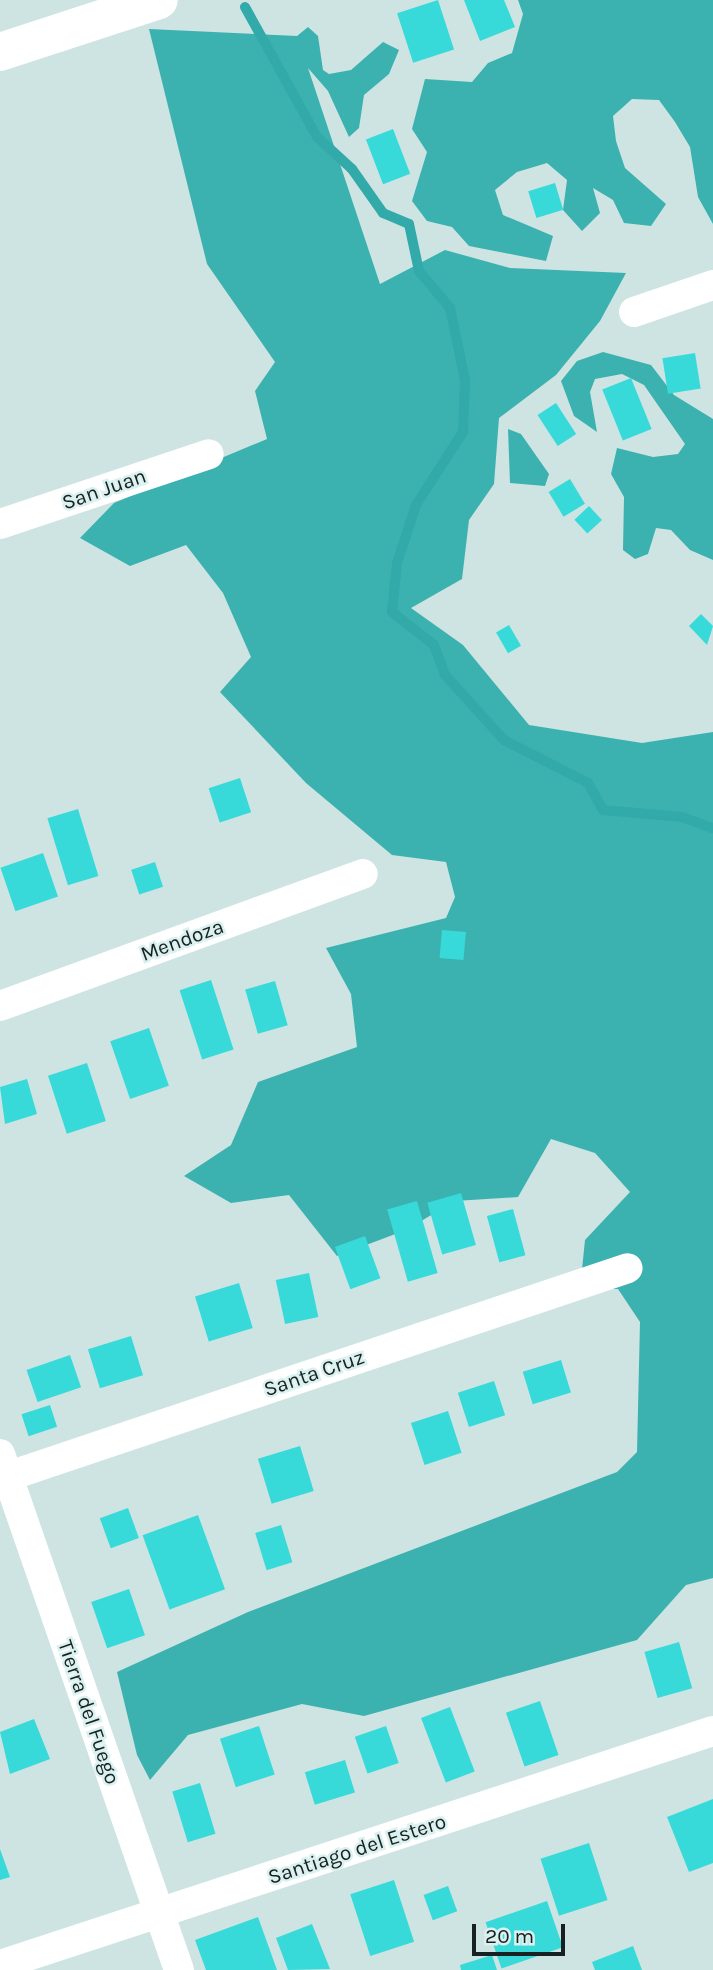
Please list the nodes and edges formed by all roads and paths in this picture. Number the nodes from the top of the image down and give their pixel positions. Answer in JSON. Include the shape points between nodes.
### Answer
{"nodes":[{"id":1,"x":159,"y":0,"type":"edge"},
{"id":2,"x":0,"y":52,"type":"edge"},
{"id":3,"x":713,"y":285,"type":"edge"},
{"id":4,"x":634,"y":312,"type":"dead end"},
{"id":5,"x":209,"y":454,"type":"dead end"},
{"id":6,"x":0,"y":524,"type":"edge"},
{"id":7,"x":363,"y":874,"type":"dead end"},
{"id":8,"x":0,"y":1006,"type":"edge"},
{"id":9,"x":628,"y":1268,"type":"dead end"},
{"id":10,"x":2,"y":1470,"type":"edge"},
{"id":11,"x":713,"y":1731,"type":"edge"},
{"id":12,"x":159,"y":1914,"type":"junction"},
{"id":13,"x":0,"y":1965,"type":"edge"},
{"id":14,"x":179,"y":1970,"type":"edge"}],
"edges":[{"from":1,"to":2,"type":"main road"},
{"from":3,"to":4,"type":"street"},
{"from":5,"to":6,"type":"street","name":"San Juan"},
{"from":7,"to":8,"type":"street","name":"Mendoza"},
{"from":9,"to":10,"type":"street","name":"Santa Cruz"},
{"from":10,"to":12,"type":"street","name":"Tierra del Fuego"},
{"from":11,"to":12,"type":"street","name":"Santiago del Estero"},
{"from":12,"to":13,"type":"street","name":"Santiago del Estero"},
{"from":12,"to":14,"type":"street","name":"Tierra del Fuego"}]}
